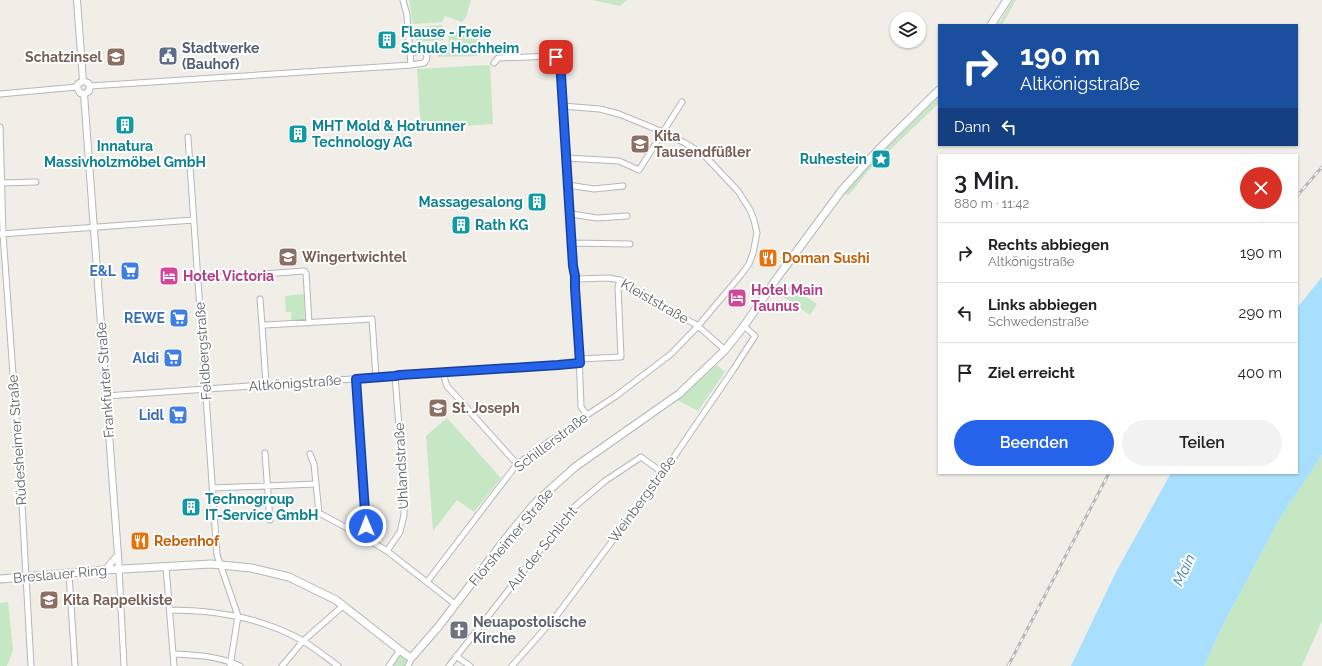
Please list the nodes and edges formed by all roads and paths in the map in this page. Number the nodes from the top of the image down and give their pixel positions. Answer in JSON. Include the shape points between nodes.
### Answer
{"nodes":[{"id":1,"x":77,"y":0,"type":"edge"},
{"id":2,"x":403,"y":0,"type":"edge"},
{"id":3,"x":1007,"y":0,"type":"edge"},
{"id":4,"x":993,"y":24,"type":"edge"},
{"id":5,"x":410,"y":54,"type":"junction"},
{"id":6,"x":494,"y":63,"type":"dead end"},
{"id":7,"x":411,"y":65,"type":"junction"},
{"id":8,"x":83,"y":81,"type":"junction"},
{"id":9,"x":90,"y":86,"type":"junction"},
{"id":10,"x":77,"y":87,"type":"junction"},
{"id":11,"x":938,"y":91,"type":"edge"},
{"id":12,"x":0,"y":94,"type":"edge"},
{"id":13,"x":84,"y":94,"type":"junction"},
{"id":14,"x":682,"y":102,"type":"dead end"},
{"id":15,"x":562,"y":106,"type":"junction"},
{"id":16,"x":0,"y":127,"type":"edge"},
{"id":17,"x":663,"y":132,"type":"junction"},
{"id":18,"x":188,"y":137,"type":"dead end"},
{"id":19,"x":566,"y":158,"type":"junction"},
{"id":20,"x":36,"y":182,"type":"dead end"},
{"id":21,"x":1,"y":183,"type":"edge"},
{"id":22,"x":568,"y":185,"type":"junction"},
{"id":23,"x":623,"y":186,"type":"dead end"},
{"id":24,"x":570,"y":214,"type":"junction"},
{"id":25,"x":627,"y":216,"type":"dead end"},
{"id":26,"x":194,"y":220,"type":"junction"},
{"id":27,"x":94,"y":227,"type":"junction"},
{"id":28,"x":1,"y":234,"type":"edge"},
{"id":29,"x":572,"y":243,"type":"junction"},
{"id":30,"x":630,"y":244,"type":"dead end"},
{"id":31,"x":198,"y":279,"type":"junction"},
{"id":32,"x":575,"y":279,"type":"junction"},
{"id":33,"x":620,"y":280,"type":"junction"},
{"id":34,"x":260,"y":299,"type":"dead end"},
{"id":35,"x":309,"y":323,"type":"junction"},
{"id":36,"x":262,"y":326,"type":"junction"},
{"id":37,"x":698,"y":326,"type":"junction"},
{"id":38,"x":744,"y":326,"type":"junction"},
{"id":39,"x":725,"y":350,"type":"junction"},
{"id":40,"x":579,"y":361,"type":"junction"},
{"id":41,"x":444,"y":373,"type":"junction"},
{"id":42,"x":395,"y":376,"type":"junction"},
{"id":43,"x":376,"y":377,"type":"junction"},
{"id":44,"x":356,"y":379,"type":"junction"},
{"id":45,"x":266,"y":384,"type":"junction"},
{"id":46,"x":206,"y":388,"type":"junction"},
{"id":47,"x":106,"y":396,"type":"junction"},
{"id":48,"x":587,"y":414,"type":"junction"},
{"id":49,"x":265,"y":453,"type":"dead end"},
{"id":50,"x":310,"y":454,"type":"dead end"},
{"id":51,"x":517,"y":464,"type":"junction"},
{"id":52,"x":663,"y":473,"type":"junction"},
{"id":53,"x":316,"y":484,"type":"junction"},
{"id":54,"x":268,"y":486,"type":"junction"},
{"id":55,"x":212,"y":488,"type":"junction"},
{"id":56,"x":270,"y":520,"type":"dead end"},
{"id":57,"x":364,"y":537,"type":"junction"},
{"id":58,"x":387,"y":551,"type":"junction"},
{"id":59,"x":118,"y":555,"type":"junction"},
{"id":60,"x":220,"y":564,"type":"junction"},
{"id":61,"x":166,"y":567,"type":"junction"},
{"id":62,"x":119,"y":569,"type":"junction"},
{"id":63,"x":105,"y":570,"type":"junction"},
{"id":64,"x":69,"y":574,"type":"junction"},
{"id":65,"x":26,"y":577,"type":"junction"},
{"id":66,"x":0,"y":579,"type":"edge"},
{"id":67,"x":427,"y":582,"type":"junction"},
{"id":68,"x":455,"y":604,"type":"junction"},
{"id":69,"x":344,"y":605,"type":"junction"},
{"id":70,"x":170,"y":610,"type":"junction"},
{"id":71,"x":238,"y":616,"type":"junction"},
{"id":72,"x":304,"y":641,"type":"junction"},
{"id":73,"x":400,"y":650,"type":"junction"},
{"id":74,"x":174,"y":654,"type":"junction"},
{"id":75,"x":456,"y":656,"type":"junction"},
{"id":76,"x":412,"y":657,"type":"junction"},
{"id":77,"x":230,"y":664,"type":"edge"},
{"id":78,"x":31,"y":666,"type":"edge"},
{"id":79,"x":75,"y":666,"type":"edge"},
{"id":80,"x":124,"y":666,"type":"edge"},
{"id":81,"x":174,"y":666,"type":"edge"},
{"id":82,"x":240,"y":666,"type":"edge"},
{"id":83,"x":282,"y":666,"type":"edge"},
{"id":84,"x":338,"y":666,"type":"edge"},
{"id":85,"x":389,"y":666,"type":"edge"},
{"id":86,"x":408,"y":666,"type":"edge"},
{"id":87,"x":449,"y":666,"type":"edge"},
{"id":88,"x":470,"y":666,"type":"edge"},
{"id":89,"x":512,"y":666,"type":"edge"}],
"edges":[{"from":1,"to":8,"type":"street"},
{"from":2,"to":5,"type":"street","via":[[407,15]]},
{"from":3,"to":4,"type":"main road"},
{"from":5,"to":7,"type":"street"},
{"from":5,"to":7,"type":"street","via":[[420,50],[427,55],[424,63]]},
{"from":6,"to":15,"type":"street","via":[[498,58],[558,58]]},
{"from":7,"to":9,"type":"street"},
{"from":8,"to":9,"type":"street"},
{"from":8,"to":10,"type":"street","via":[[79,82]]},
{"from":9,"to":13,"type":"street","via":[[89,91]]},
{"from":10,"to":12,"type":"street"},
{"from":10,"to":13,"type":"street","via":[[78,91]]},
{"from":11,"to":38,"type":"main road","name":"Flörsheimer Straße","via":[[842,190]]},
{"from":13,"to":27,"type":"street","name":"Frankfurter Straße"},
{"from":14,"to":17,"type":"street"},
{"from":15,"to":17,"type":"street","name":"Schillerstraße","via":[[600,109]]},
{"from":15,"to":19,"type":"street"},
{"from":16,"to":21,"type":"street","name":"Rüdesheimer Straße"},
{"from":17,"to":19,"type":"street","via":[[639,170],[619,162]]},
{"from":17,"to":37,"type":"street","name":"Schillerstraße","via":[[702,154],[722,173],[750,210],[756,227],[756,240],[749,264]]},
{"from":18,"to":26,"type":"street","name":"Feldbergstraße"},
{"from":19,"to":22,"type":"street"},
{"from":20,"to":21,"type":"street"},
{"from":21,"to":28,"type":"street","name":"Rüdesheimer Straße"},
{"from":22,"to":23,"type":"street","via":[[594,189]]},
{"from":22,"to":24,"type":"street"},
{"from":24,"to":25,"type":"street","via":[[597,218]]},
{"from":24,"to":29,"type":"street"},
{"from":26,"to":27,"type":"street"},
{"from":26,"to":31,"type":"street","name":"Feldbergstraße"},
{"from":27,"to":28,"type":"street"},
{"from":27,"to":47,"type":"street","name":"Frankfurter Straße"},
{"from":28,"to":65,"type":"street","name":"Rüdesheimer Straße"},
{"from":29,"to":30,"type":"street"},
{"from":29,"to":32,"type":"street"},
{"from":31,"to":35,"type":"street","via":[[304,271]]},
{"from":31,"to":46,"type":"street","name":"Feldbergstraße"},
{"from":32,"to":33,"type":"street","name":"Kleiststraße"},
{"from":32,"to":40,"type":"street"},
{"from":33,"to":37,"type":"street","name":"Kleiststraße"},
{"from":33,"to":40,"type":"street","name":"Altkönigstraße","via":[[618,287],[621,357]]},
{"from":34,"to":36,"type":"street"},
{"from":35,"to":36,"type":"street"},
{"from":35,"to":43,"type":"street","via":[[372,319]]},
{"from":36,"to":45,"type":"street"},
{"from":37,"to":39,"type":"street","name":"Kleiststraße"},
{"from":37,"to":48,"type":"street","name":"Schillerstraße","via":[[672,354],[616,396]]},
{"from":38,"to":39,"type":"main road","name":"Flörsheimer Straße"},
{"from":38,"to":52,"type":"street","name":"Weinbergstraße","via":[[755,336]]},
{"from":39,"to":68,"type":"main road","name":"Flörsheimer Straße","via":[[679,394],[605,445],[535,503]]},
{"from":40,"to":41,"type":"street","name":"Altkönigstraße","via":[[561,365]]},
{"from":40,"to":48,"type":"street","via":[[582,407]]},
{"from":41,"to":42,"type":"street","name":"Altkönigstraße"},
{"from":41,"to":51,"type":"street","via":[[447,386]]},
{"from":42,"to":43,"type":"street","name":"Altkönigstraße"},
{"from":42,"to":58,"type":"street","name":"Uhlandstraße","via":[[404,515],[400,532]]},
{"from":43,"to":44,"type":"street","name":"Altkönigstraße"},
{"from":44,"to":45,"type":"street","name":"Altkönigstraße"},
{"from":44,"to":57,"type":"street","via":[[366,516]]},
{"from":45,"to":46,"type":"street","name":"Altkönigstraße"},
{"from":46,"to":47,"type":"street","name":"Altkönigstraße"},
{"from":46,"to":55,"type":"street","name":"Feldbergstraße"},
{"from":47,"to":59,"type":"street","name":"Frankfurter Straße"},
{"from":48,"to":51,"type":"street","name":"Schillerstraße"},
{"from":49,"to":54,"type":"street"},
{"from":50,"to":53,"type":"street","via":[[314,461]]},
{"from":51,"to":67,"type":"street","name":"Schillerstraße"},
{"from":52,"to":75,"type":"street","name":"Auf der Schlicht","via":[[641,457],[573,508]]},
{"from":52,"to":89,"type":"street","name":"Weinbergstraße","via":[[557,615]]},
{"from":53,"to":54,"type":"street"},
{"from":53,"to":57,"type":"street","via":[[319,513]]},
{"from":54,"to":55,"type":"street"},
{"from":54,"to":56,"type":"street"},
{"from":55,"to":60,"type":"street","name":"Feldbergstraße","via":[[217,555]]},
{"from":57,"to":58,"type":"street"},
{"from":58,"to":67,"type":"street"},
{"from":59,"to":62,"type":"street","name":"Frankfurter Straße"},
{"from":59,"to":63,"type":"street"},
{"from":60,"to":61,"type":"main road","name":"Breslauer Ring"},
{"from":60,"to":69,"type":"main road","name":"Breslauer Ring","via":[[289,577]]},
{"from":60,"to":71,"type":"street","name":"Feldbergstraße"},
{"from":61,"to":62,"type":"main road","name":"Breslauer Ring"},
{"from":61,"to":70,"type":"street"},
{"from":62,"to":63,"type":"main road","name":"Breslauer Ring"},
{"from":62,"to":80,"type":"street","name":"Frankfurter Straße"},
{"from":63,"to":64,"type":"main road","name":"Breslauer Ring"},
{"from":64,"to":65,"type":"main road","name":"Breslauer Ring"},
{"from":64,"to":79,"type":"street"},
{"from":65,"to":66,"type":"main road","name":"Breslauer Ring"},
{"from":65,"to":78,"type":"street","name":"Rüdesheimer Straße"},
{"from":67,"to":68,"type":"street"},
{"from":68,"to":76,"type":"main road","name":"Flörsheimer Straße"},
{"from":69,"to":72,"type":"street"},
{"from":69,"to":73,"type":"main road","name":"Breslauer Ring"},
{"from":70,"to":71,"type":"street"},
{"from":70,"to":74,"type":"street"},
{"from":71,"to":72,"type":"street"},
{"from":71,"to":77,"type":"street"},
{"from":72,"to":83,"type":"street"},
{"from":72,"to":84,"type":"street"},
{"from":73,"to":76,"type":"main road","name":"Breslauer Ring"},
{"from":73,"to":85,"type":"street"},
{"from":74,"to":77,"type":"street","via":[[202,655]]},
{"from":74,"to":81,"type":"street"},
{"from":75,"to":87,"type":"street","name":"Auf der Schlicht"},
{"from":75,"to":88,"type":"street"},
{"from":76,"to":86,"type":"street","name":"Flörsheimer Straße"},
{"from":77,"to":82,"type":"street"}]}
